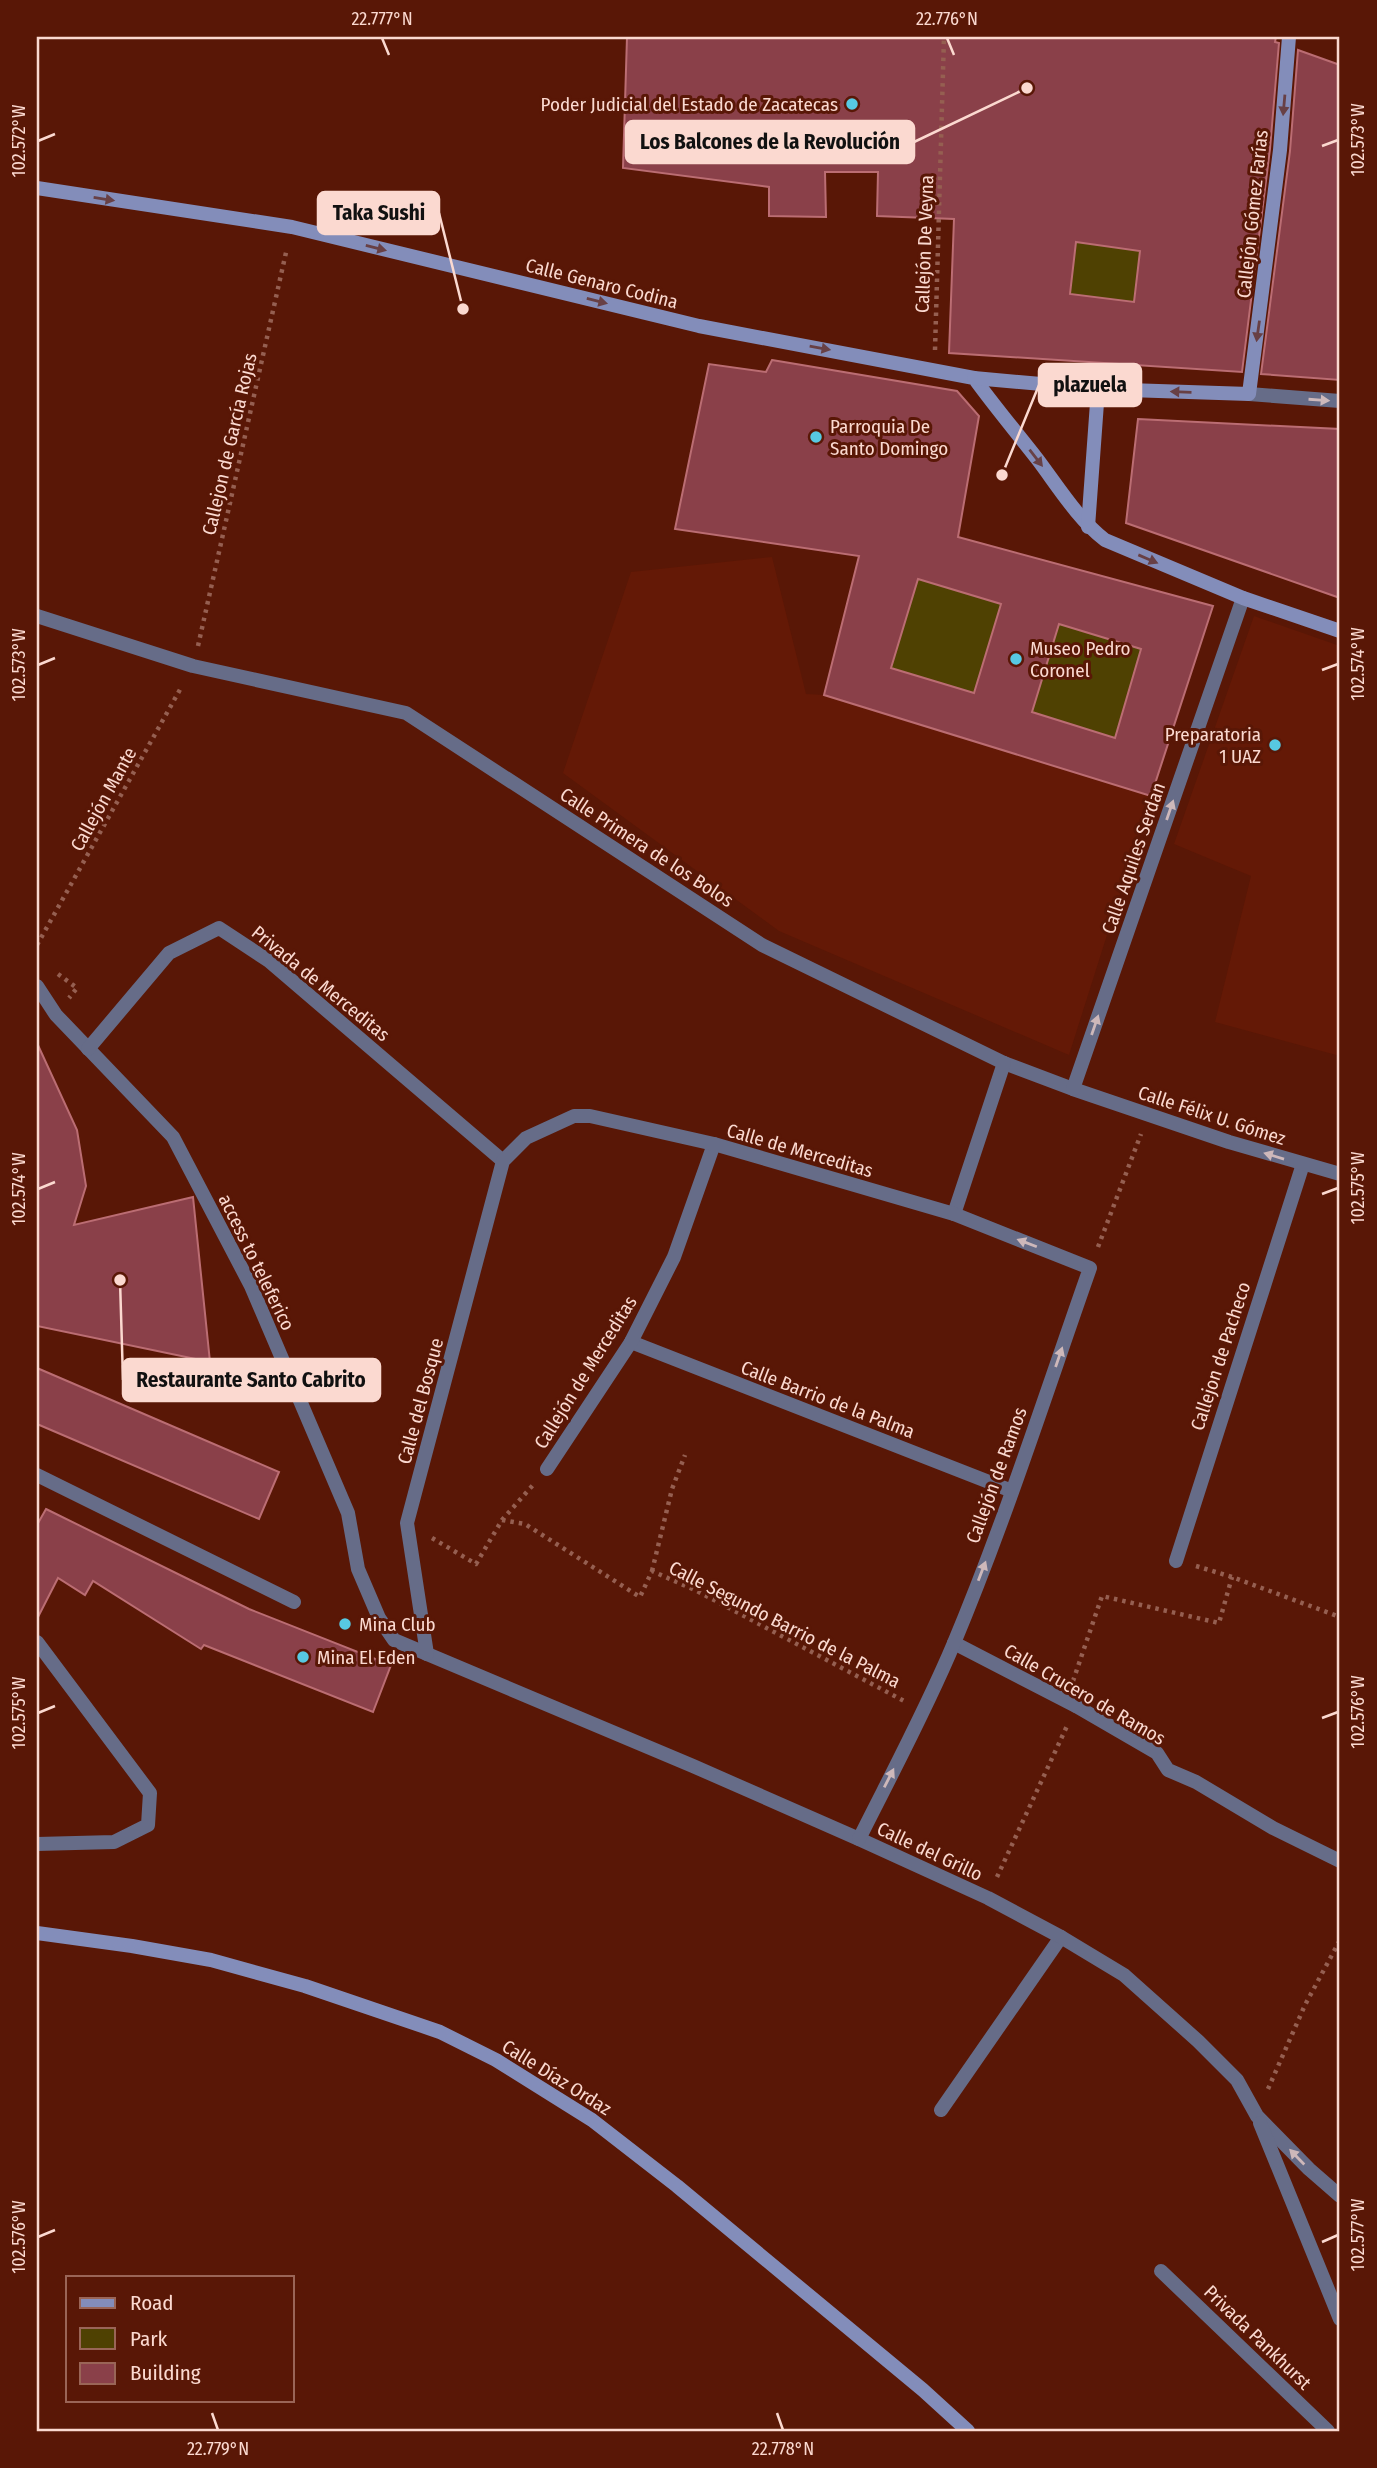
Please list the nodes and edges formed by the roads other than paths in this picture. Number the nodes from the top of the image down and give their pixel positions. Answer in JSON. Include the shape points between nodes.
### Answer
{"nodes":[{"id":1,"x":1289,"y":37,"type":"edge"},
{"id":2,"x":37,"y":188,"type":"edge"},
{"id":3,"x":974,"y":378,"type":"junction"},
{"id":4,"x":1098,"y":389,"type":"junction"},
{"id":5,"x":1249,"y":394,"type":"junction"},
{"id":6,"x":1340,"y":401,"type":"edge"},
{"id":7,"x":1088,"y":527,"type":"junction"},
{"id":8,"x":1243,"y":598,"type":"junction"},
{"id":9,"x":37,"y":616,"type":"edge"},
{"id":10,"x":1340,"y":631,"type":"edge"},
{"id":11,"x":37,"y":986,"type":"edge"},
{"id":12,"x":88,"y":1049,"type":"junction"},
{"id":13,"x":1004,"y":1063,"type":"junction"},
{"id":14,"x":1073,"y":1089,"type":"junction"},
{"id":15,"x":714,"y":1144,"type":"junction"},
{"id":16,"x":503,"y":1161,"type":"junction"},
{"id":17,"x":1303,"y":1164,"type":"junction"},
{"id":18,"x":1340,"y":1174,"type":"edge"},
{"id":19,"x":954,"y":1214,"type":"junction"},
{"id":20,"x":1090,"y":1268,"type":"joint"},
{"id":21,"x":631,"y":1342,"type":"junction"},
{"id":22,"x":547,"y":1469,"type":"road end"},
{"id":23,"x":37,"y":1475,"type":"edge"},
{"id":24,"x":1012,"y":1491,"type":"junction"},
{"id":25,"x":1176,"y":1561,"type":"road end"},
{"id":26,"x":294,"y":1602,"type":"dead end"},
{"id":27,"x":37,"y":1642,"type":"edge"},
{"id":28,"x":954,"y":1643,"type":"junction"},
{"id":29,"x":426,"y":1654,"type":"junction"},
{"id":30,"x":859,"y":1839,"type":"junction"},
{"id":31,"x":37,"y":1844,"type":"edge"},
{"id":32,"x":1340,"y":1861,"type":"edge"},
{"id":33,"x":37,"y":1933,"type":"edge"},
{"id":34,"x":1061,"y":1937,"type":"junction"},
{"id":35,"x":941,"y":2110,"type":"dead end"},
{"id":36,"x":1257,"y":2116,"type":"junction"},
{"id":37,"x":1340,"y":2196,"type":"edge"},
{"id":38,"x":1161,"y":2271,"type":"dead end"},
{"id":39,"x":1340,"y":2319,"type":"edge"},
{"id":40,"x":968,"y":2431,"type":"edge"},
{"id":41,"x":1328,"y":2431,"type":"edge"}],
"edges":[{"from":1,"to":5,"type":"street","name":"Callejón Gómez Farías","one_way":true},
{"from":2,"to":3,"type":"street","name":"Calle Genaro Codina","one_way":true,"via":[[292,227],[699,326]]},
{"from":3,"to":4,"type":"street","name":"Calle Genaro Codina"},
{"from":3,"to":7,"type":"street","one_way":true},
{"from":5,"to":4,"type":"street","name":"Calle Genaro Codina","one_way":true},
{"from":4,"to":7,"type":"street"},
{"from":5,"to":6,"type":"street","one_way":true},
{"from":7,"to":8,"type":"street","one_way":true,"via":[[1105,540]]},
{"from":8,"to":10,"type":"street"},
{"from":14,"to":8,"type":"street","name":"Calle Aquiles Serdan","one_way":true},
{"from":9,"to":13,"type":"street","name":"Calle Primera de los Bolos","via":[[193,666],[406,713],[762,945]]},
{"from":11,"to":12,"type":"street","name":"access to teleferico"},
{"from":12,"to":16,"type":"street","name":"Privada de Merceditas","via":[[169,953],[219,928],[269,961]]},
{"from":12,"to":29,"type":"street","name":"access to teleferico","via":[[173,1137],[251,1286],[348,1513],[358,1569],[379,1618],[394,1640]]},
{"from":13,"to":14,"type":"street","name":"Calle Primera de los Bolos"},
{"from":13,"to":19,"type":"street"},
{"from":17,"to":14,"type":"street","name":"Calle Félix U. Gómez","one_way":true},
{"from":15,"to":16,"type":"street","name":"Calle de Merceditas","via":[[574,1116],[526,1138]]},
{"from":15,"to":19,"type":"street","name":"Calle de Merceditas"},
{"from":15,"to":21,"type":"street","name":"Callejón de Merceditas","via":[[674,1257]]},
{"from":16,"to":29,"type":"street","name":"Calle del Bosque","via":[[407,1523]]},
{"from":17,"to":18,"type":"street","name":"Calle Félix U. Gómez"},
{"from":17,"to":25,"type":"street","name":"Callejon de Pacheco"},
{"from":20,"to":19,"type":"street","name":"Calle de Merceditas","one_way":true},
{"from":24,"to":20,"type":"street","name":"Callejón de Ramos","one_way":true},
{"from":21,"to":22,"type":"street","name":"Callejón de Merceditas"},
{"from":21,"to":24,"type":"street","name":"Calle Barrio de la Palma"},
{"from":23,"to":26,"type":"street"},
{"from":28,"to":24,"type":"street","name":"Callejón de Ramos","one_way":true},
{"from":27,"to":31,"type":"street","via":[[150,1793],[148,1825],[114,1842]]},
{"from":30,"to":28,"type":"street","name":"Callejón de Ramos","one_way":true},
{"from":28,"to":32,"type":"street","name":"Calle Crucero de Ramos","via":[[1157,1753],[1168,1770]]},
{"from":29,"to":30,"type":"street","name":"Calle del Grillo"},
{"from":30,"to":34,"type":"street","name":"Calle del Grillo"},
{"from":33,"to":40,"type":"street","name":"Calle Díaz Ordaz","via":[[211,1960],[305,1986],[440,2032],[496,2060],[592,2120],[677,2186]]},
{"from":34,"to":35,"type":"street"},
{"from":34,"to":36,"type":"street","name":"Calle del Grillo","via":[[1124,1975],[1198,2041],[1237,2080]]},
{"from":37,"to":36,"type":"street","name":"Calle del Grillo","one_way":true},
{"from":36,"to":39,"type":"street"},
{"from":38,"to":41,"type":"street","name":"Privada Pankhurst"}]}
